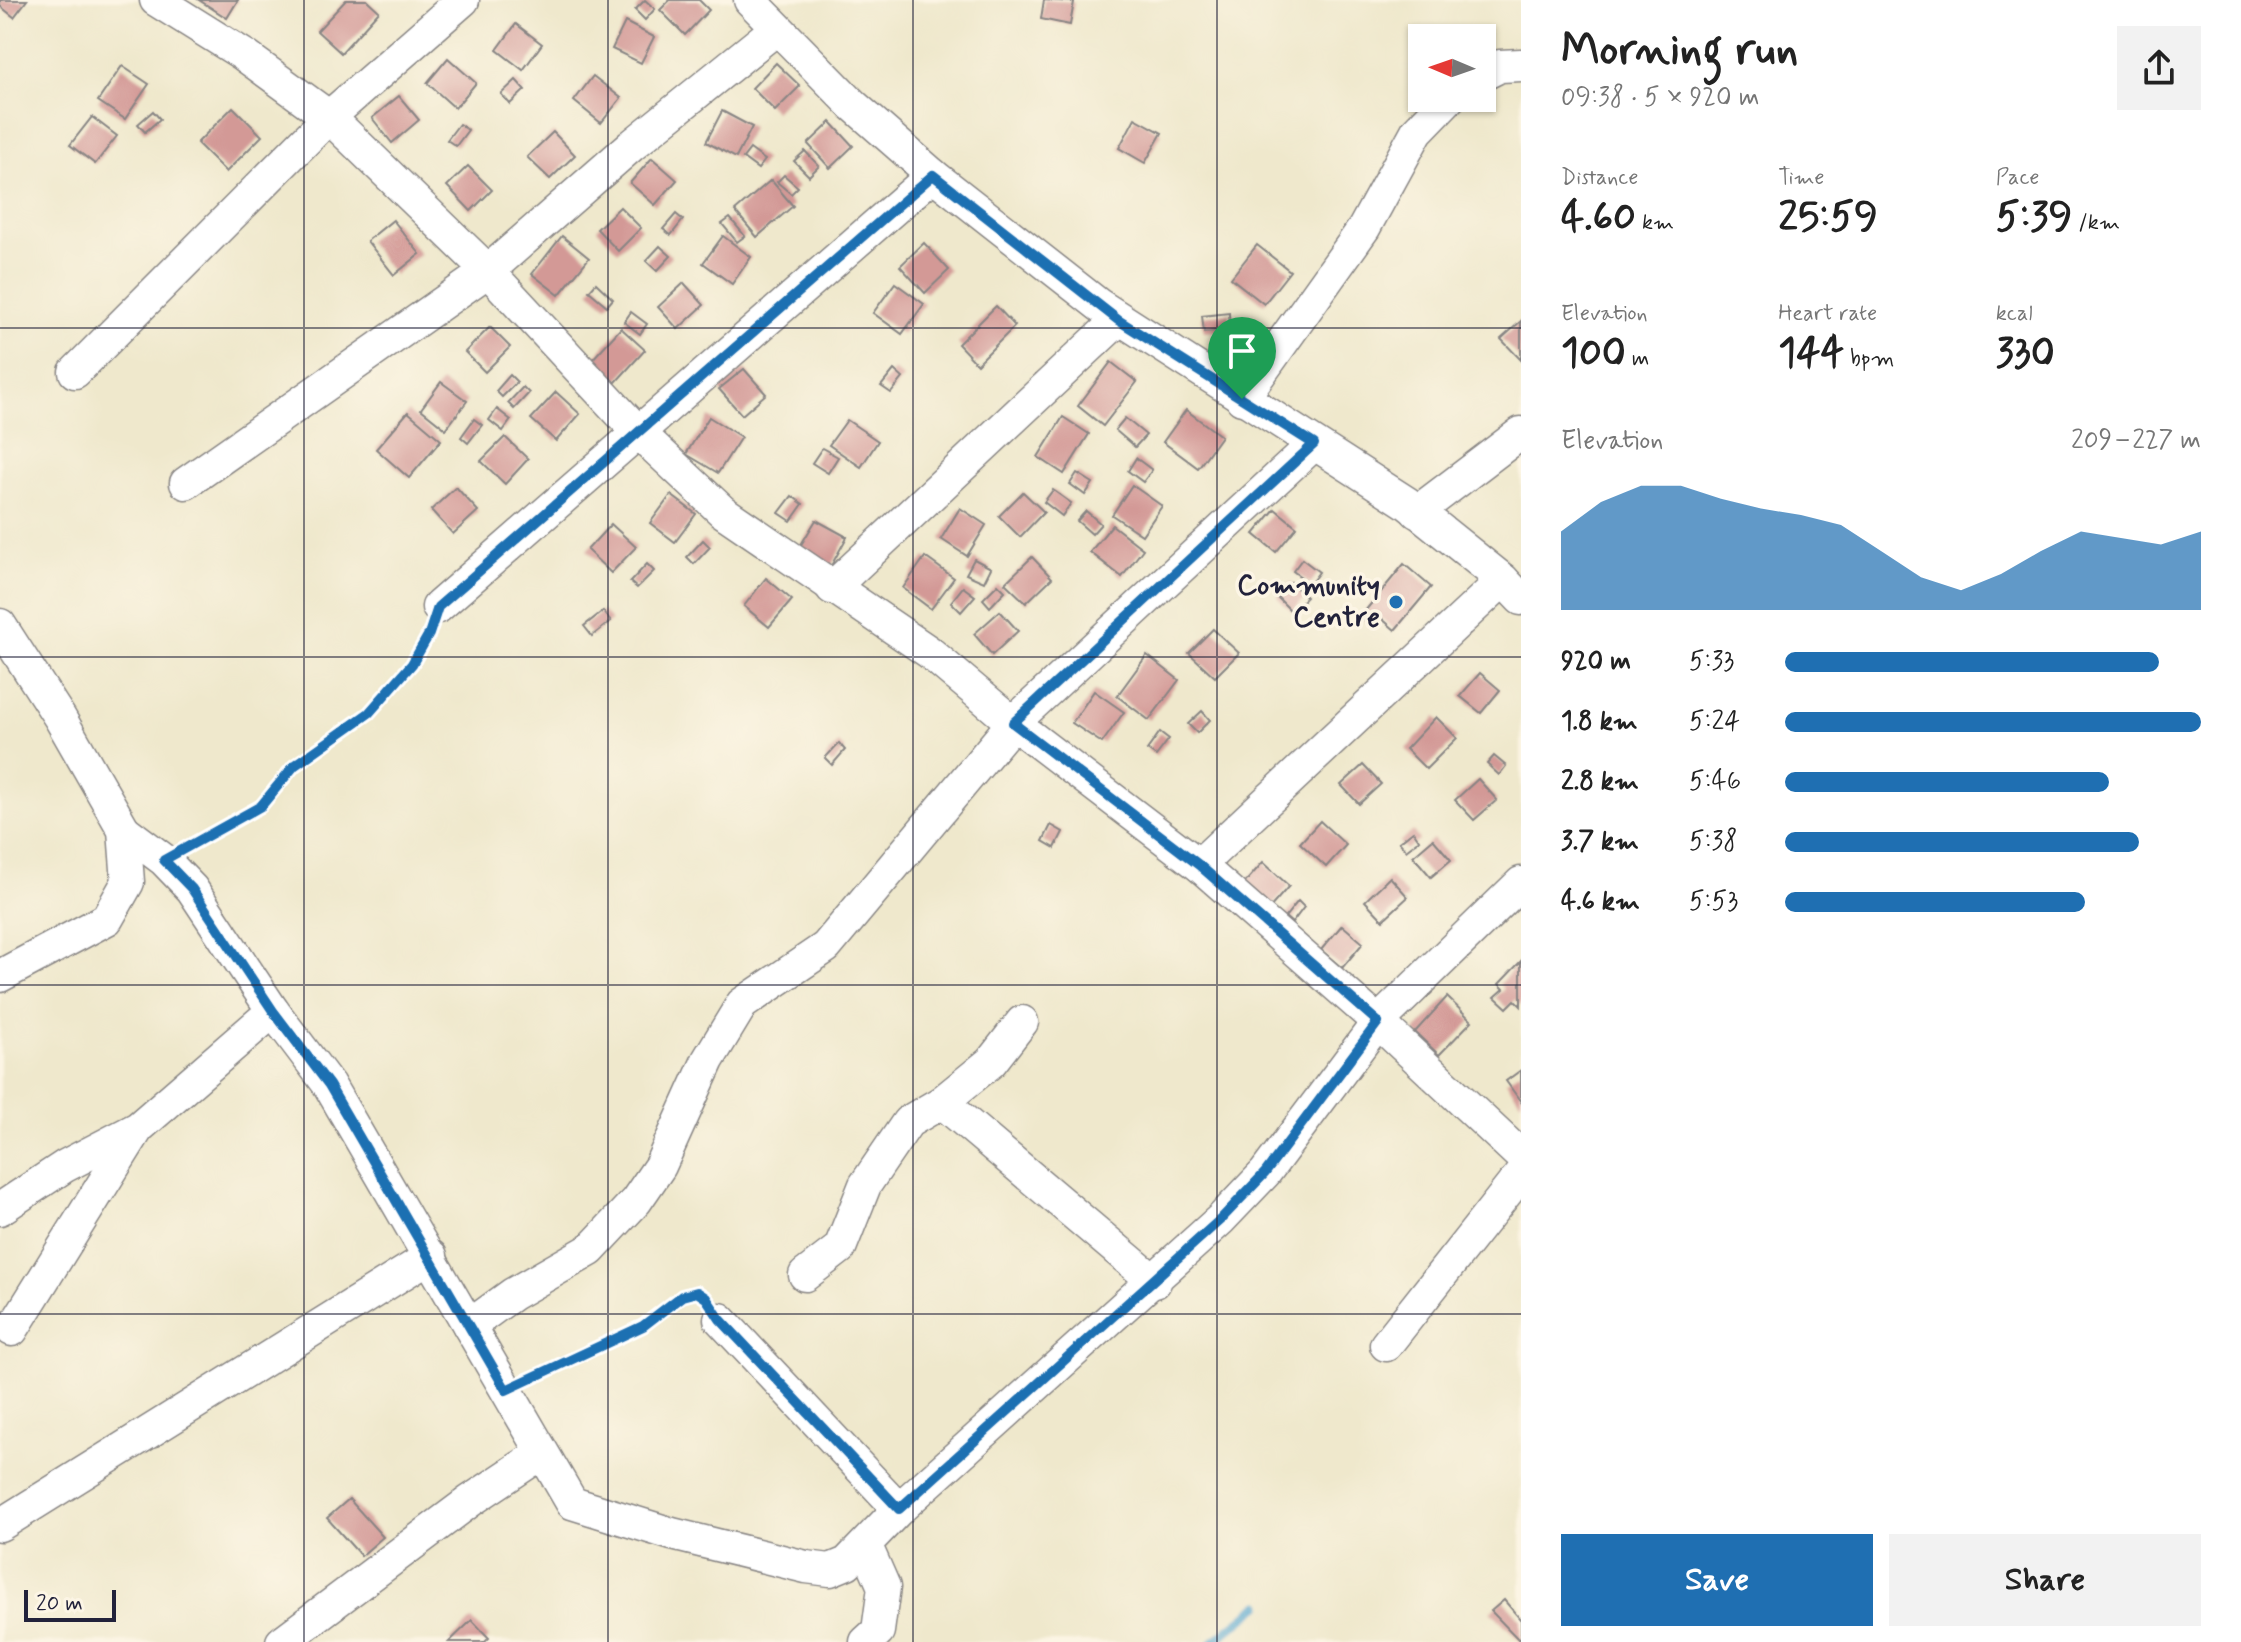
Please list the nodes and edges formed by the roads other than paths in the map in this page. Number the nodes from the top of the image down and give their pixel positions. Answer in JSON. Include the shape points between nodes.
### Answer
{"nodes":[{"id":1,"x":156,"y":0,"type":"edge"},
{"id":2,"x":463,"y":0,"type":"edge"},
{"id":3,"x":750,"y":0,"type":"edge"},
{"id":4,"x":776,"y":29,"type":"junction"},
{"id":5,"x":1521,"y":65,"type":"edge"},
{"id":6,"x":1496,"y":68,"type":"edge"},
{"id":7,"x":1435,"y":112,"type":"edge"},
{"id":8,"x":329,"y":117,"type":"junction"},
{"id":9,"x":933,"y":175,"type":"junction"},
{"id":10,"x":488,"y":271,"type":"junction"},
{"id":11,"x":1118,"y":320,"type":"junction"},
{"id":12,"x":75,"y":372,"type":"dead end"},
{"id":13,"x":1242,"y":399,"type":"junction"},
{"id":14,"x":638,"y":432,"type":"junction"},
{"id":15,"x":1521,"y":433,"type":"edge"},
{"id":16,"x":1314,"y":444,"type":"junction"},
{"id":17,"x":186,"y":483,"type":"dead end"},
{"id":18,"x":1417,"y":512,"type":"junction"},
{"id":19,"x":832,"y":588,"type":"junction"},
{"id":20,"x":1512,"y":590,"type":"edge"},
{"id":21,"x":438,"y":607,"type":"road end"},
{"id":22,"x":0,"y":625,"type":"edge"},
{"id":23,"x":1013,"y":723,"type":"junction"},
{"id":24,"x":124,"y":830,"type":"junction"},
{"id":25,"x":1199,"y":865,"type":"junction"},
{"id":26,"x":1521,"y":883,"type":"edge"},
{"id":27,"x":0,"y":976,"type":"edge"},
{"id":28,"x":273,"y":1011,"type":"junction"},
{"id":29,"x":1022,"y":1022,"type":"dead end"},
{"id":30,"x":1378,"y":1022,"type":"junction"},
{"id":31,"x":942,"y":1102,"type":"junction"},
{"id":32,"x":138,"y":1128,"type":"junction"},
{"id":33,"x":1521,"y":1156,"type":"edge"},
{"id":34,"x":1521,"y":1174,"type":"edge"},
{"id":35,"x":0,"y":1209,"type":"edge"},
{"id":36,"x":431,"y":1256,"type":"junction"},
{"id":37,"x":805,"y":1275,"type":"dead end"},
{"id":38,"x":1155,"y":1282,"type":"junction"},
{"id":39,"x":720,"y":1319,"type":"road end"},
{"id":40,"x":469,"y":1326,"type":"junction"},
{"id":41,"x":12,"y":1330,"type":"dead end"},
{"id":42,"x":1386,"y":1345,"type":"dead end"},
{"id":43,"x":542,"y":1453,"type":"junction"},
{"id":44,"x":899,"y":1509,"type":"junction"},
{"id":45,"x":0,"y":1525,"type":"edge"},
{"id":46,"x":866,"y":1546,"type":"junction"},
{"id":47,"x":282,"y":1642,"type":"edge"},
{"id":48,"x":866,"y":1642,"type":"edge"}],
"edges":[{"from":1,"to":8,"type":"street"},
{"from":2,"to":8,"type":"street"},
{"from":3,"to":4,"type":"street"},
{"from":4,"to":9,"type":"street"},
{"from":4,"to":10,"type":"street"},
{"from":5,"to":6,"type":"street"},
{"from":7,"to":13,"type":"street","via":[[1417,131],[1364,228]]},
{"from":8,"to":10,"type":"street"},
{"from":8,"to":12,"type":"street"},
{"from":9,"to":11,"type":"street"},
{"from":9,"to":14,"type":"street"},
{"from":10,"to":14,"type":"street"},
{"from":10,"to":17,"type":"street"},
{"from":11,"to":13,"type":"street"},
{"from":11,"to":19,"type":"street"},
{"from":13,"to":16,"type":"street"},
{"from":14,"to":19,"type":"street","via":[[722,511]]},
{"from":14,"to":21,"type":"street"},
{"from":15,"to":18,"type":"street"},
{"from":16,"to":18,"type":"street"},
{"from":16,"to":23,"type":"street"},
{"from":18,"to":20,"type":"street"},
{"from":19,"to":23,"type":"street","via":[[929,652]]},
{"from":20,"to":25,"type":"street"},
{"from":22,"to":24,"type":"street"},
{"from":23,"to":25,"type":"street"},
{"from":23,"to":40,"type":"street","via":[[826,947],[742,1004],[708,1060],[660,1166],[636,1201],[590,1250]]},
{"from":24,"to":27,"type":"street","via":[[128,882],[107,919]]},
{"from":24,"to":28,"type":"street","via":[[192,889]]},
{"from":25,"to":30,"type":"street"},
{"from":26,"to":30,"type":"street"},
{"from":28,"to":32,"type":"street"},
{"from":28,"to":36,"type":"street","via":[[329,1085]]},
{"from":29,"to":31,"type":"street","via":[[991,1062]]},
{"from":30,"to":33,"type":"street"},
{"from":30,"to":38,"type":"street","via":[[1265,1173]]},
{"from":31,"to":37,"type":"street","via":[[908,1122],[865,1185],[840,1248]]},
{"from":31,"to":38,"type":"street"},
{"from":32,"to":35,"type":"street","via":[[65,1166]]},
{"from":32,"to":41,"type":"street"},
{"from":34,"to":42,"type":"street"},
{"from":36,"to":40,"type":"street"},
{"from":36,"to":45,"type":"street"},
{"from":38,"to":44,"type":"street"},
{"from":39,"to":44,"type":"street"},
{"from":40,"to":43,"type":"street"},
{"from":43,"to":46,"type":"street","via":[[572,1503],[672,1534],[830,1570]]},
{"from":43,"to":47,"type":"street"},
{"from":44,"to":46,"type":"street"},
{"from":46,"to":48,"type":"street","via":[[884,1587],[878,1631]]}]}
